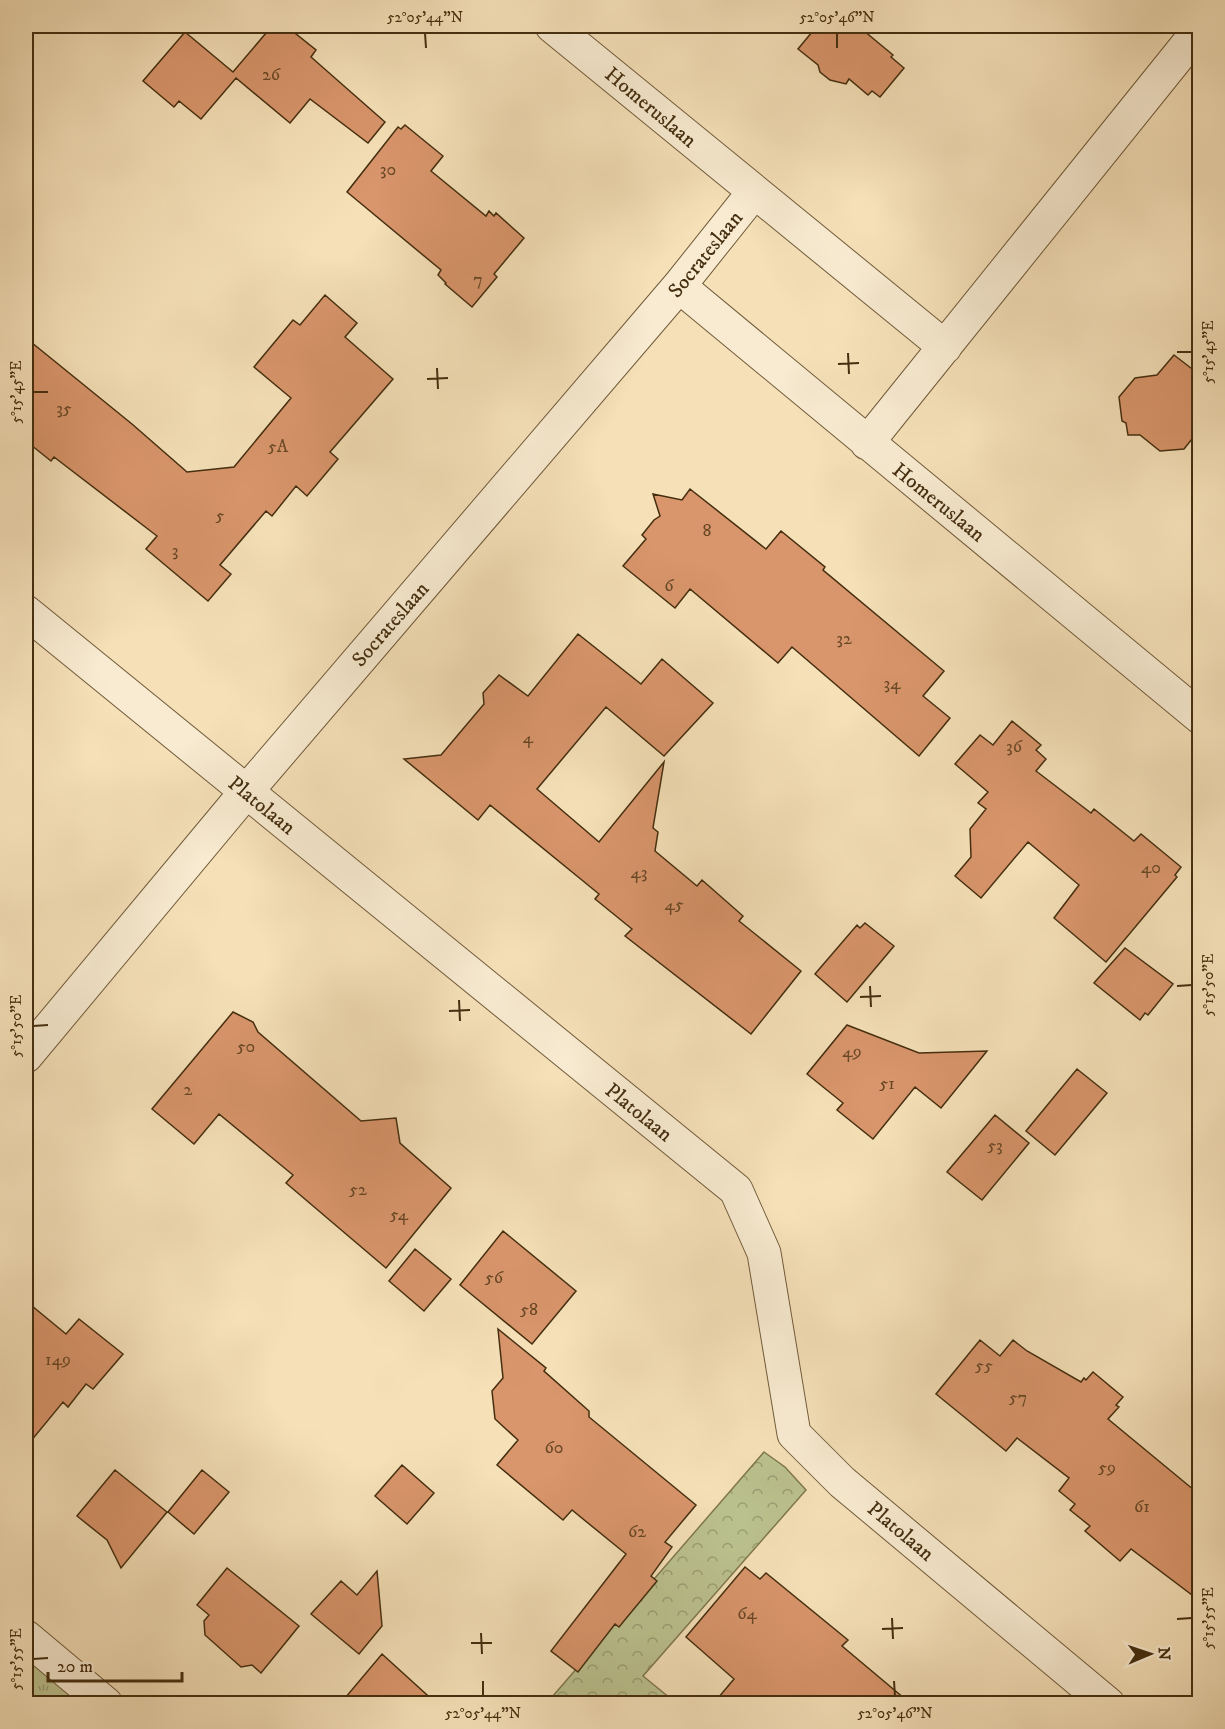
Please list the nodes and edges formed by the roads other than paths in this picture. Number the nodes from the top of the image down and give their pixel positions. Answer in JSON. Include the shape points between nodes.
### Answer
{"nodes":[{"id":1,"x":552,"y":26,"type":"edge"},
{"id":2,"x":1200,"y":30,"type":"edge"},
{"id":3,"x":754,"y":192,"type":"junction"},
{"id":4,"x":679,"y":286,"type":"junction"},
{"id":5,"x":945,"y":347,"type":"junction"},
{"id":6,"x":867,"y":443,"type":"junction"},
{"id":7,"x":26,"y":612,"type":"edge"},
{"id":8,"x":1200,"y":717,"type":"edge"},
{"id":9,"x":246,"y":792,"type":"junction"},
{"id":10,"x":26,"y":1056,"type":"edge"},
{"id":11,"x":26,"y":1637,"type":"edge"},
{"id":12,"x":106,"y":1704,"type":"edge"},
{"id":13,"x":1108,"y":1704,"type":"edge"}],
"edges":[{"from":1,"to":3,"type":"street","name":"Homeruslaan"},
{"from":2,"to":5,"type":"street"},
{"from":3,"to":4,"type":"street","name":"Socrateslaan"},
{"from":3,"to":5,"type":"street","name":"Homeruslaan"},
{"from":4,"to":6,"type":"street","name":"Homeruslaan"},
{"from":4,"to":9,"type":"street","name":"Socrateslaan"},
{"from":5,"to":6,"type":"street"},
{"from":6,"to":8,"type":"street","name":"Homeruslaan"},
{"from":7,"to":9,"type":"street","name":"Platolaan"},
{"from":9,"to":10,"type":"street","name":"Socrateslaan"},
{"from":9,"to":13,"type":"street","name":"Platolaan","via":[[736,1190],[764,1253],[794,1434],[842,1482]]},
{"from":11,"to":12,"type":"street"}]}
